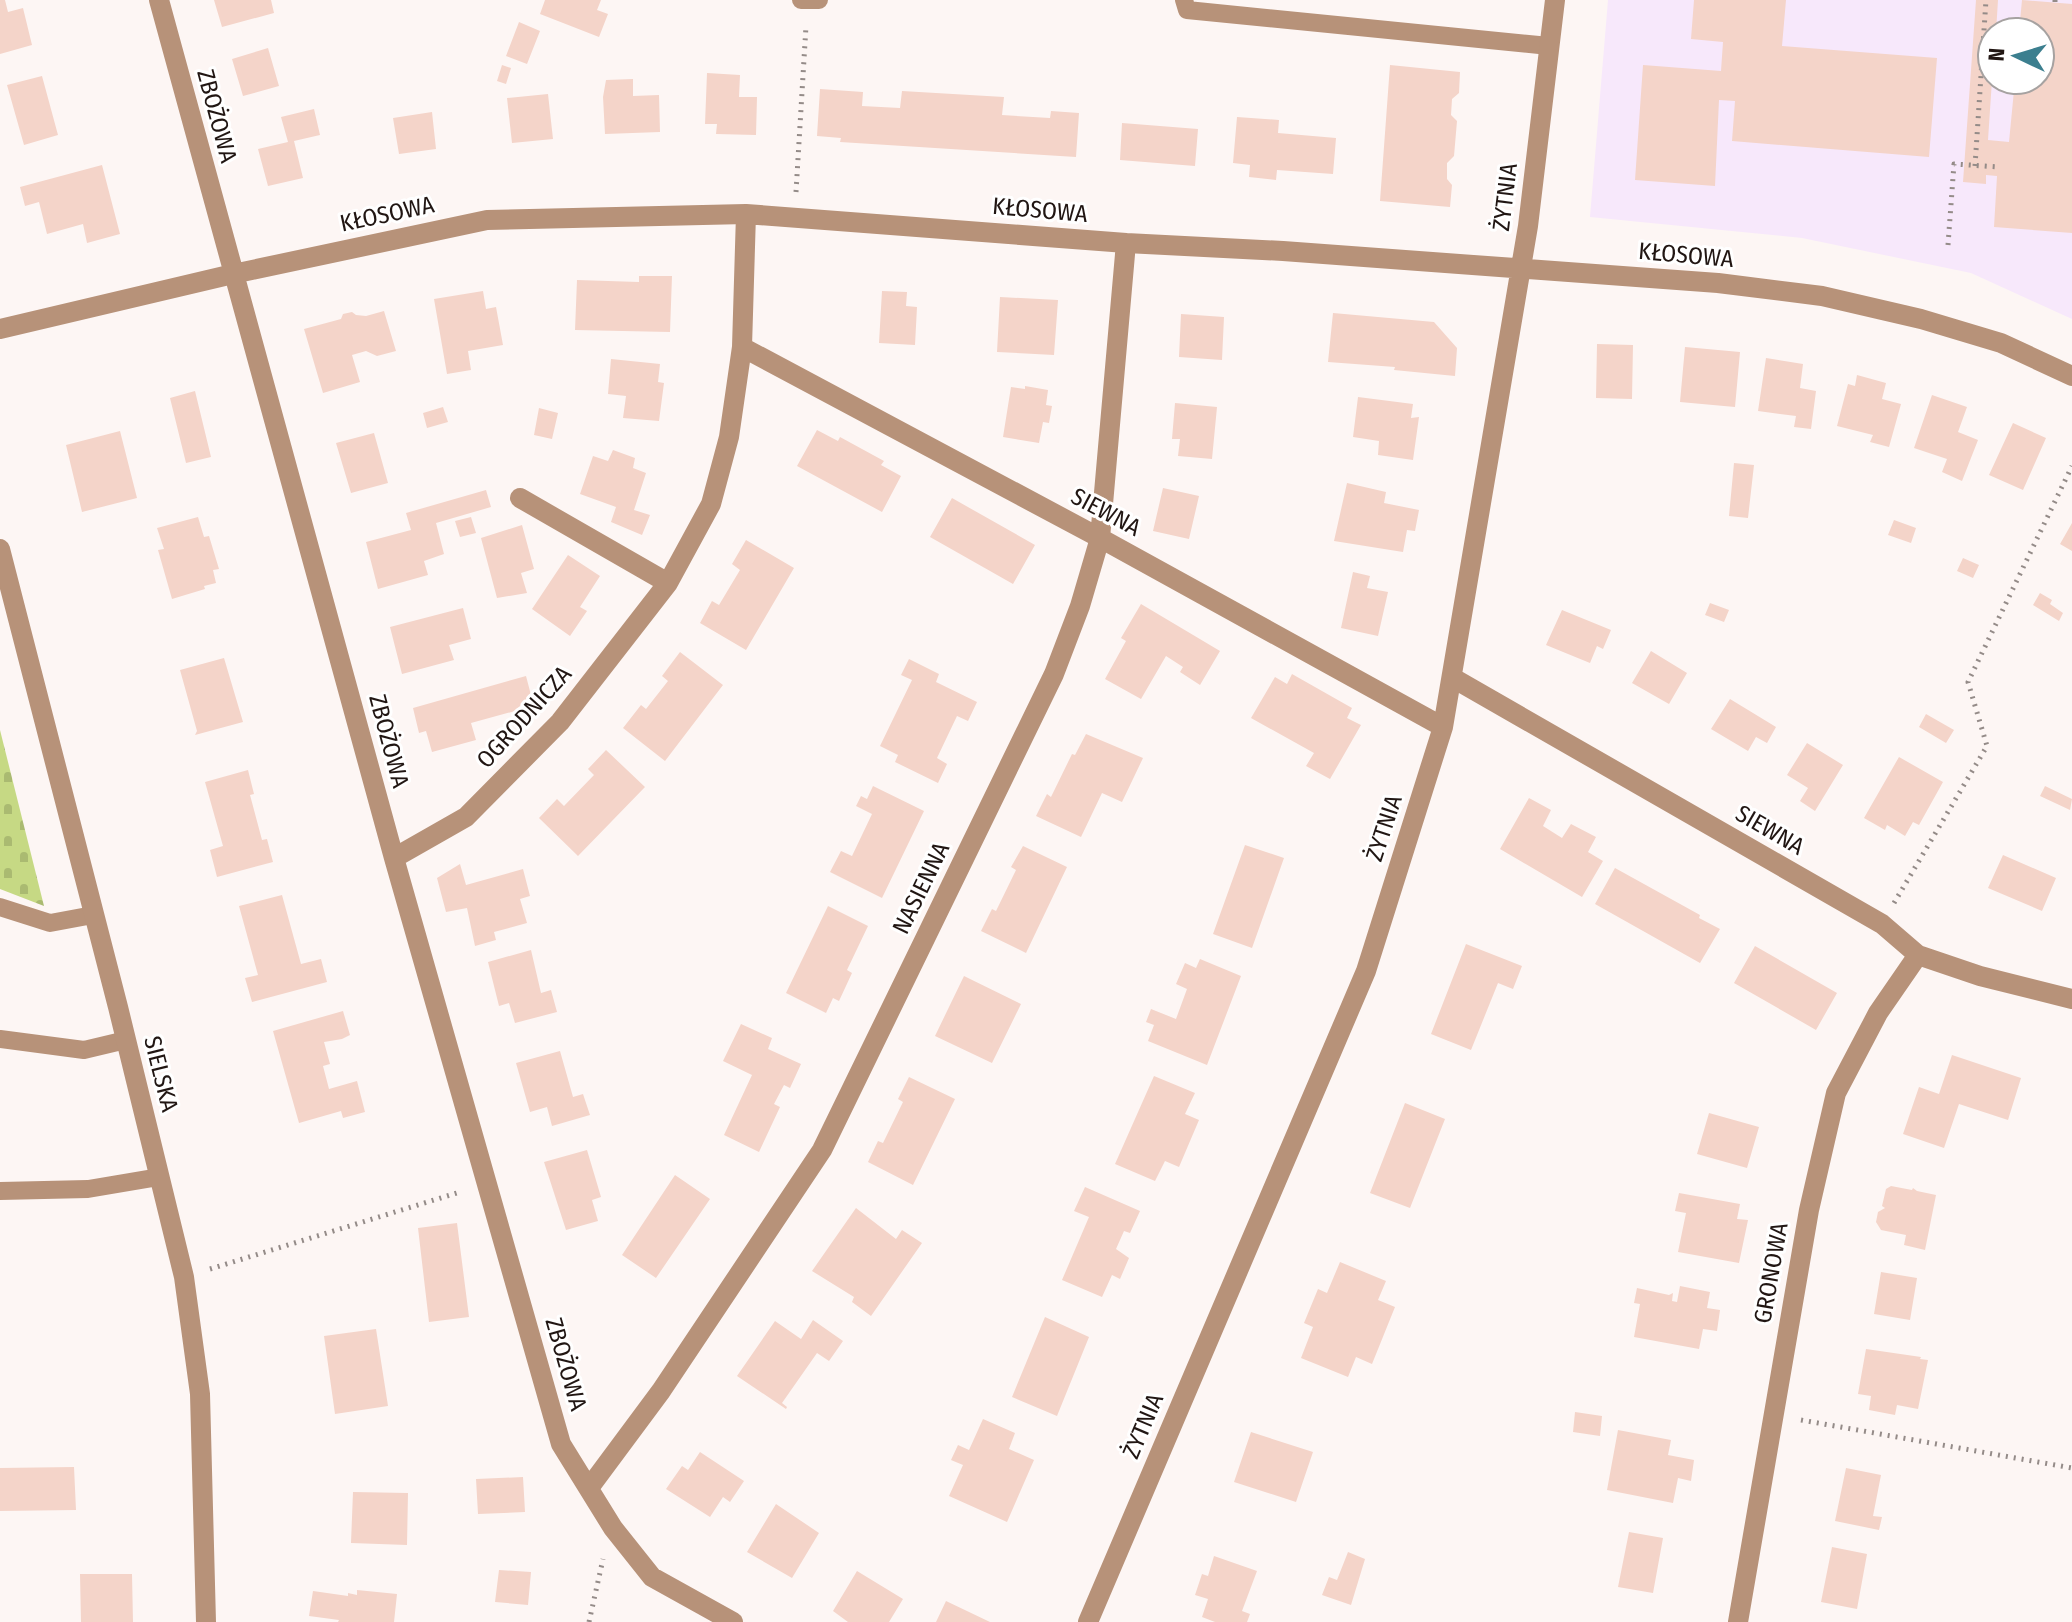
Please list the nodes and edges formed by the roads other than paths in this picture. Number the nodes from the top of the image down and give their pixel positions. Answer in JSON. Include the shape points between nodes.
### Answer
{"nodes":[{"id":1,"x":159,"y":0,"type":"edge"},
{"id":2,"x":1184,"y":0,"type":"edge"},
{"id":3,"x":1555,"y":0,"type":"edge"},
{"id":4,"x":1549,"y":46,"type":"junction"},
{"id":5,"x":746,"y":214,"type":"junction"},
{"id":6,"x":1126,"y":243,"type":"junction"},
{"id":7,"x":1521,"y":269,"type":"junction"},
{"id":8,"x":233,"y":274,"type":"junction"},
{"id":9,"x":0,"y":329,"type":"edge"},
{"id":10,"x":742,"y":347,"type":"junction"},
{"id":11,"x":2072,"y":376,"type":"edge"},
{"id":12,"x":520,"y":498,"type":"dead end"},
{"id":13,"x":1100,"y":538,"type":"junction"},
{"id":14,"x":0,"y":549,"type":"edge"},
{"id":15,"x":668,"y":583,"type":"junction"},
{"id":16,"x":1453,"y":678,"type":"junction"},
{"id":17,"x":1443,"y":727,"type":"junction"},
{"id":18,"x":394,"y":858,"type":"junction"},
{"id":19,"x":0,"y":907,"type":"edge"},
{"id":20,"x":93,"y":915,"type":"junction"},
{"id":21,"x":1918,"y":955,"type":"junction"},
{"id":22,"x":2072,"y":999,"type":"edge"},
{"id":23,"x":0,"y":1039,"type":"edge"},
{"id":24,"x":126,"y":1040,"type":"junction"},
{"id":25,"x":159,"y":1177,"type":"junction"},
{"id":26,"x":0,"y":1191,"type":"edge"},
{"id":27,"x":589,"y":1488,"type":"junction"},
{"id":28,"x":206,"y":1622,"type":"edge"},
{"id":29,"x":733,"y":1622,"type":"edge"},
{"id":30,"x":1088,"y":1622,"type":"edge"},
{"id":31,"x":1738,"y":1622,"type":"edge"}],
"edges":[{"from":1,"to":8,"type":"street","name":"ZBOŻOWA"},
{"from":2,"to":4,"type":"lane","via":[[1187,10]]},
{"from":3,"to":4,"type":"street","name":"ŻYTNIA"},
{"from":4,"to":7,"type":"street","name":"ŻYTNIA"},
{"from":5,"to":6,"type":"street","name":"KŁOSOWA"},
{"from":5,"to":8,"type":"street","name":"KŁOSOWA","via":[[487,220]]},
{"from":5,"to":10,"type":"street","name":"OGRODNICZA"},
{"from":6,"to":7,"type":"street","name":"KŁOSOWA"},
{"from":6,"to":13,"type":"street","name":"NASIENNA"},
{"from":7,"to":11,"type":"street","name":"KŁOSOWA","via":[[1822,296],[2001,343]]},
{"from":7,"to":16,"type":"street","name":"ŻYTNIA"},
{"from":8,"to":9,"type":"street","name":"KŁOSOWA"},
{"from":8,"to":18,"type":"street","name":"ZBOŻOWA"},
{"from":10,"to":13,"type":"street","name":"SIEWNA"},
{"from":10,"to":15,"type":"street","name":"OGRODNICZA","via":[[729,437],[711,504]]},
{"from":12,"to":15,"type":"street"},
{"from":13,"to":17,"type":"street","name":"SIEWNA"},
{"from":13,"to":27,"type":"street","name":"NASIENNA","via":[[1054,674],[822,1150],[661,1391]]},
{"from":14,"to":20,"type":"street","name":"SIELSKA"},
{"from":15,"to":18,"type":"street","name":"OGRODNICZA","via":[[560,722],[477,807]]},
{"from":16,"to":17,"type":"street","name":"ŻYTNIA"},
{"from":16,"to":21,"type":"street","name":"SIEWNA","via":[[1882,924]]},
{"from":17,"to":30,"type":"street","name":"ŻYTNIA","via":[[1366,971]]},
{"from":18,"to":27,"type":"street","name":"ZBOŻOWA","via":[[561,1444]]},
{"from":19,"to":20,"type":"lane","via":[[50,923]]},
{"from":20,"to":24,"type":"street","name":"SIELSKA"},
{"from":21,"to":22,"type":"street","name":"SIEWNA"},
{"from":21,"to":31,"type":"street","name":"GRONOWA","via":[[1878,1013],[1836,1093],[1809,1210]]},
{"from":23,"to":24,"type":"lane","via":[[84,1050]]},
{"from":24,"to":25,"type":"street","name":"SIELSKA"},
{"from":25,"to":26,"type":"lane","via":[[88,1189]]},
{"from":25,"to":28,"type":"street","name":"SIELSKA","via":[[184,1277],[200,1394]]},
{"from":27,"to":29,"type":"street","name":"ZBOŻOWA","via":[[652,1577]]}]}
